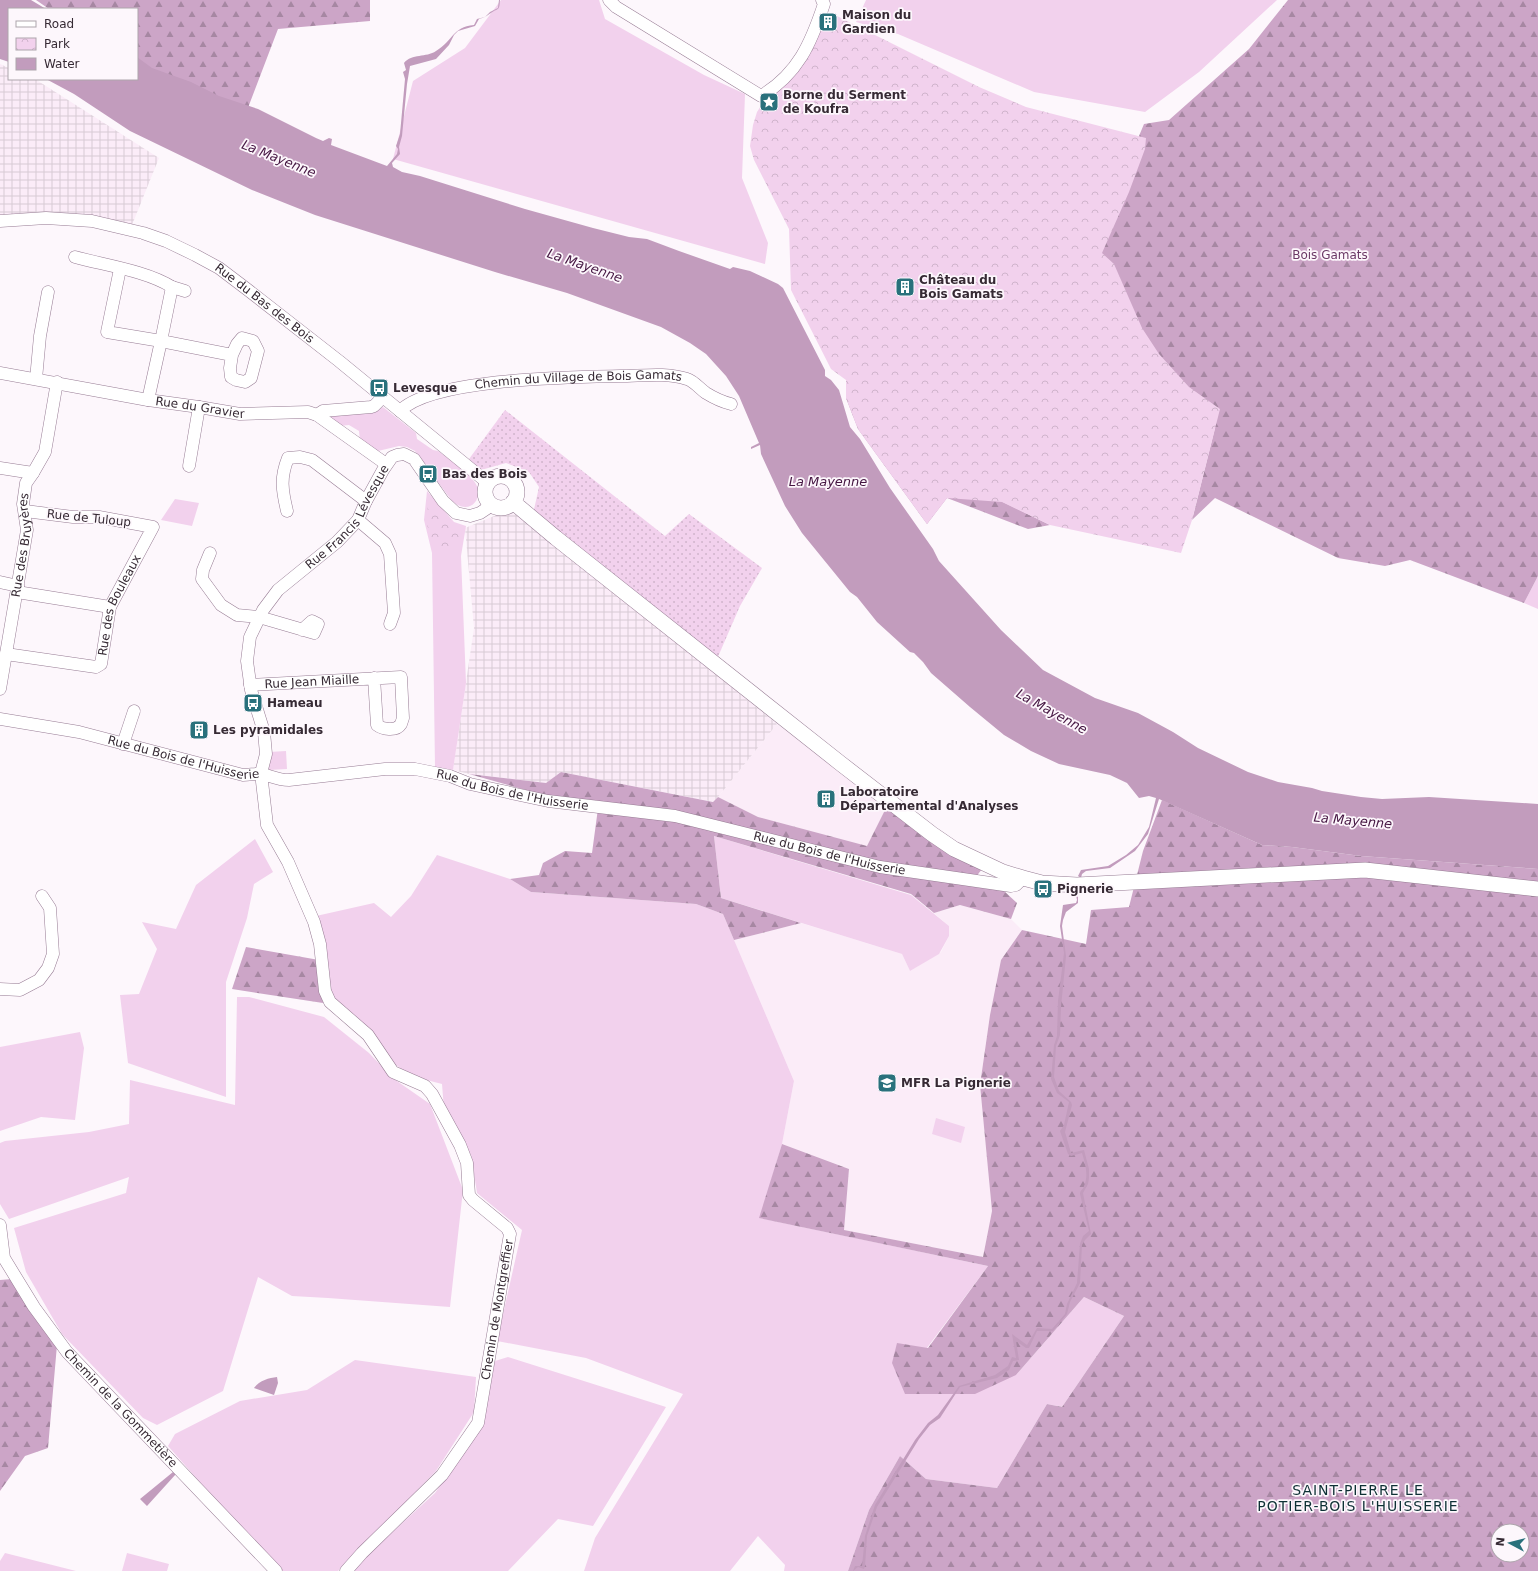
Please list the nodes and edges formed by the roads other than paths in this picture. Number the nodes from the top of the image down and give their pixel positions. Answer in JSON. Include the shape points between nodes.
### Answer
{"nodes":[{"id":1,"x":609,"y":0,"type":"edge"},
{"id":2,"x":822,"y":0,"type":"edge"},
{"id":3,"x":0,"y":221,"type":"edge"},
{"id":4,"x":75,"y":257,"type":"dead end"},
{"id":5,"x":120,"y":269,"type":"junction"},
{"id":6,"x":172,"y":287,"type":"junction"},
{"id":7,"x":185,"y":291,"type":"dead end"},
{"id":8,"x":48,"y":292,"type":"dead end"},
{"id":9,"x":161,"y":341,"type":"junction"},
{"id":10,"x":232,"y":355,"type":"dead end"},
{"id":11,"x":0,"y":373,"type":"edge"},
{"id":12,"x":36,"y":378,"type":"junction"},
{"id":13,"x":57,"y":382,"type":"junction"},
{"id":14,"x":383,"y":397,"type":"junction"},
{"id":15,"x":148,"y":400,"type":"junction"},
{"id":16,"x":731,"y":404,"type":"dead end"},
{"id":17,"x":199,"y":407,"type":"junction"},
{"id":18,"x":400,"y":411,"type":"junction"},
{"id":19,"x":317,"y":415,"type":"junction"},
{"id":20,"x":386,"y":464,"type":"junction"},
{"id":21,"x":189,"y":466,"type":"dead end"},
{"id":22,"x":0,"y":468,"type":"edge"},
{"id":23,"x":34,"y":473,"type":"junction"},
{"id":24,"x":488,"y":483,"type":"junction"},
{"id":25,"x":366,"y":501,"type":"junction"},
{"id":26,"x":513,"y":502,"type":"junction"},
{"id":27,"x":492,"y":504,"type":"junction"},
{"id":28,"x":24,"y":511,"type":"junction"},
{"id":29,"x":287,"y":511,"type":"dead end"},
{"id":30,"x":358,"y":520,"type":"junction"},
{"id":31,"x":152,"y":527,"type":"joint"},
{"id":32,"x":210,"y":553,"type":"dead end"},
{"id":33,"x":0,"y":582,"type":"edge"},
{"id":34,"x":18,"y":589,"type":"junction"},
{"id":35,"x":110,"y":607,"type":"junction"},
{"id":36,"x":259,"y":617,"type":"junction"},
{"id":37,"x":390,"y":624,"type":"dead end"},
{"id":38,"x":302,"y":630,"type":"dead end"},
{"id":39,"x":6,"y":654,"type":"junction"},
{"id":40,"x":374,"y":678,"type":"dead end"},
{"id":41,"x":250,"y":685,"type":"junction"},
{"id":42,"x":0,"y":689,"type":"edge"},
{"id":43,"x":134,"y":711,"type":"dead end"},
{"id":44,"x":0,"y":719,"type":"edge"},
{"id":45,"x":123,"y":744,"type":"junction"},
{"id":46,"x":261,"y":773,"type":"junction"},
{"id":47,"x":1023,"y":878,"type":"junction"},
{"id":48,"x":1538,"y":889,"type":"edge"},
{"id":49,"x":42,"y":896,"type":"dead end"},
{"id":50,"x":0,"y":989,"type":"edge"},
{"id":51,"x":0,"y":1225,"type":"edge"},
{"id":52,"x":276,"y":1571,"type":"edge"},
{"id":53,"x":346,"y":1571,"type":"edge"}],
"edges":[{"from":1,"to":2,"type":"street","via":[[616,7],[761,96],[773,89],[796,66],[814,35],[824,4]]},
{"from":3,"to":14,"type":"street","name":"Rue du Bas des Bois","via":[[46,218],[92,221],[143,233],[178,246],[226,273]]},
{"from":4,"to":5,"type":"street"},
{"from":5,"to":6,"type":"street","via":[[165,282]]},
{"from":5,"to":9,"type":"street","via":[[107,332]]},
{"from":6,"to":7,"type":"street"},
{"from":6,"to":9,"type":"street"},
{"from":8,"to":12,"type":"street"},
{"from":9,"to":10,"type":"street"},
{"from":9,"to":15,"type":"street"},
{"from":11,"to":12,"type":"street","name":"Rue du Gravier"},
{"from":12,"to":13,"type":"street","name":"Rue du Gravier"},
{"from":13,"to":15,"type":"street","name":"Rue du Gravier"},
{"from":13,"to":23,"type":"street","name":"Rue des Bruyères","via":[[45,452]]},
{"from":14,"to":18,"type":"street","name":"Rue du Bas des Bois"},
{"from":14,"to":19,"type":"street","via":[[371,407],[323,411]]},
{"from":15,"to":17,"type":"street","name":"Rue du Gravier"},
{"from":16,"to":18,"type":"street","name":"Chemin du Village de Bois Gamats","via":[[706,393],[688,379],[669,376],[579,377],[489,383],[457,388],[407,404]]},
{"from":17,"to":19,"type":"street","name":"Rue du Gravier","via":[[240,414],[308,412]]},
{"from":17,"to":21,"type":"street"},
{"from":18,"to":24,"type":"street","name":"Rue du Bas des Bois"},
{"from":19,"to":20,"type":"street","name":"Rue du Gravier"},
{"from":20,"to":25,"type":"street","name":"Rue Francis Lévesque"},
{"from":20,"to":27,"type":"street","name":"Rue Francis Lévesque","via":[[397,455],[404,454],[414,459],[443,501],[456,513],[470,516],[480,513]]},
{"from":22,"to":23,"type":"street"},
{"from":23,"to":28,"type":"street","name":"Rue des Bruyères","via":[[26,483]]},
{"from":24,"to":26,"type":"main road","via":[[496,476],[511,479],[517,488]]},
{"from":24,"to":27,"type":"main road","via":[[485,492]]},
{"from":25,"to":29,"type":"street","via":[[312,460],[288,458],[283,470],[282,491]]},
{"from":25,"to":30,"type":"street","name":"Rue Francis Lévesque"},
{"from":26,"to":27,"type":"main road","via":[[505,507],[496,507]]},
{"from":26,"to":47,"type":"main road","via":[[932,834],[976,860]]},
{"from":28,"to":31,"type":"street","name":"Rue de Tuloup","via":[[73,517],[99,517]]},
{"from":28,"to":34,"type":"street","name":"Rue des Bruyères","via":[[27,530]]},
{"from":30,"to":36,"type":"street","name":"Rue Francis Lévesque","via":[[337,542],[278,590]]},
{"from":30,"to":37,"type":"street","via":[[385,543],[390,554],[394,613]]},
{"from":31,"to":35,"type":"street","name":"Rue des Bouleaux"},
{"from":32,"to":36,"type":"street","via":[[202,579],[221,605],[237,615]]},
{"from":33,"to":34,"type":"street"},
{"from":34,"to":35,"type":"street"},
{"from":34,"to":39,"type":"street","name":"Rue des Bruyères"},
{"from":35,"to":39,"type":"street","name":"Rue des Bouleaux","via":[[101,664],[96,667]]},
{"from":36,"to":38,"type":"street"},
{"from":36,"to":41,"type":"street","name":"Rue Francis Lévesque","via":[[247,649]]},
{"from":39,"to":42,"type":"street","name":"Rue des Bruyères"},
{"from":40,"to":41,"type":"street","name":"Rue Jean Miaille"},
{"from":41,"to":46,"type":"street","name":"Rue Francis Lévesque","via":[[264,732],[266,754]]},
{"from":43,"to":45,"type":"street"},
{"from":44,"to":45,"type":"street","name":"Rue du Bois de l'Huisserie","via":[[79,732]]},
{"from":45,"to":46,"type":"street","name":"Rue du Bois de l'Huisserie","via":[[243,775]]},
{"from":46,"to":47,"type":"street","name":"Rue du Bois de l'Huisserie","via":[[274,779],[289,780],[385,769],[415,769],[548,801],[675,816],[880,867],[1011,886]]},
{"from":46,"to":53,"type":"street","name":"Chemin de Montgreffier","via":[[266,825],[288,862],[314,922],[320,944],[323,982],[330,1002],[368,1035],[393,1072],[425,1086],[432,1094],[467,1163],[470,1195],[507,1228],[510,1234],[478,1423],[442,1475]]},
{"from":47,"to":48,"type":"main road","via":[[1042,883],[1077,885],[1365,870]]},
{"from":49,"to":50,"type":"street","via":[[50,908],[53,954],[48,968],[39,980],[20,990]]},
{"from":51,"to":52,"type":"street","name":"Chemin de la Gommetière","via":[[4,1258],[34,1307],[67,1352]]}]}
